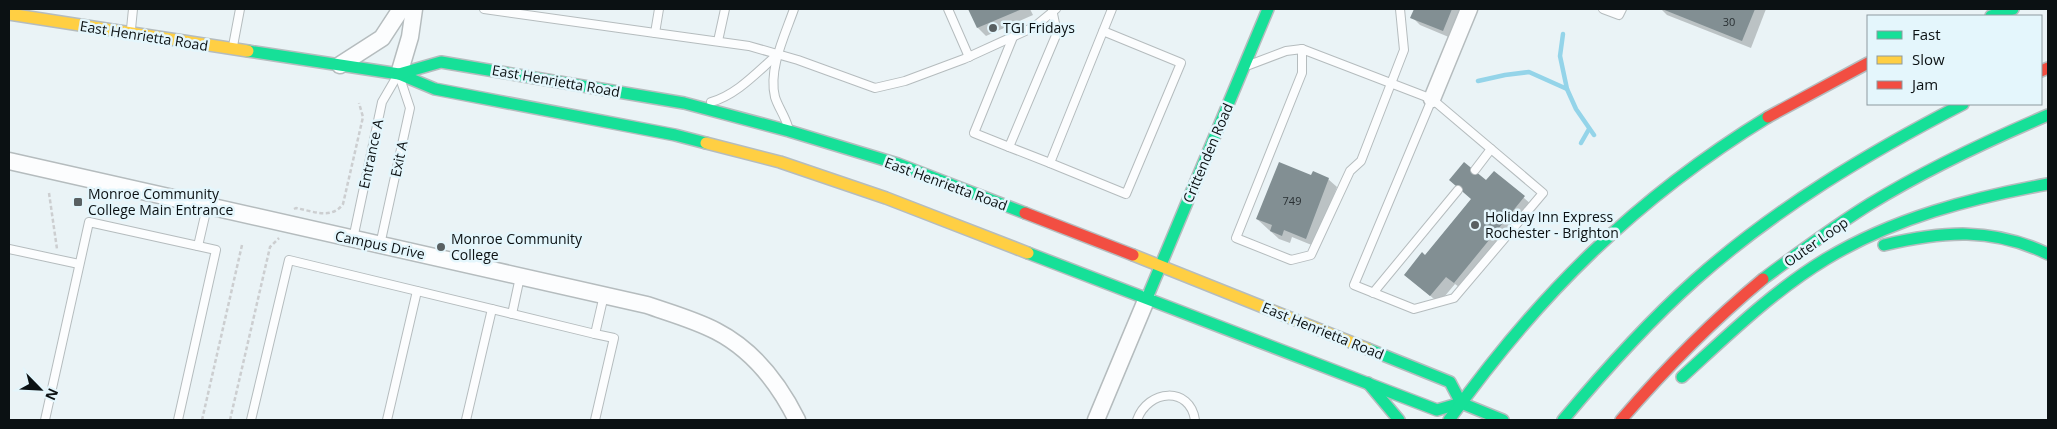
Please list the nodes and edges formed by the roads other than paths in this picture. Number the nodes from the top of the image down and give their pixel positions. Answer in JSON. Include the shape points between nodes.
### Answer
{"nodes":[{"id":1,"x":133,"y":9,"type":"edge"},
{"id":2,"x":240,"y":9,"type":"edge"},
{"id":3,"x":401,"y":9,"type":"edge"},
{"id":4,"x":414,"y":9,"type":"edge"},
{"id":5,"x":484,"y":9,"type":"edge"},
{"id":6,"x":659,"y":9,"type":"edge"},
{"id":7,"x":725,"y":9,"type":"edge"},
{"id":8,"x":794,"y":9,"type":"edge"},
{"id":9,"x":948,"y":9,"type":"edge"},
{"id":10,"x":1112,"y":9,"type":"edge"},
{"id":11,"x":1268,"y":9,"type":"edge"},
{"id":12,"x":1400,"y":9,"type":"edge"},
{"id":13,"x":1469,"y":9,"type":"edge"},
{"id":14,"x":1603,"y":9,"type":"edge"},
{"id":15,"x":1622,"y":9,"type":"edge"},
{"id":16,"x":2013,"y":9,"type":"edge"},
{"id":17,"x":1053,"y":10,"type":"edge"},
{"id":18,"x":10,"y":12,"type":"edge"},
{"id":19,"x":1994,"y":15,"type":"edge"},
{"id":20,"x":1103,"y":31,"type":"junction"},
{"id":21,"x":130,"y":33,"type":"junction"},
{"id":22,"x":655,"y":33,"type":"junction"},
{"id":23,"x":1013,"y":37,"type":"junction"},
{"id":24,"x":718,"y":42,"type":"junction"},
{"id":25,"x":1302,"y":49,"type":"junction"},
{"id":26,"x":232,"y":50,"type":"junction"},
{"id":27,"x":778,"y":54,"type":"junction"},
{"id":28,"x":968,"y":57,"type":"junction"},
{"id":29,"x":1867,"y":64,"type":"edge"},
{"id":30,"x":340,"y":66,"type":"junction"},
{"id":31,"x":1244,"y":67,"type":"junction"},
{"id":32,"x":399,"y":74,"type":"junction"},
{"id":33,"x":1392,"y":82,"type":"junction"},
{"id":34,"x":1432,"y":99,"type":"junction"},
{"id":35,"x":1961,"y":105,"type":"edge"},
{"id":36,"x":695,"y":107,"type":"junction"},
{"id":37,"x":2048,"y":115,"type":"edge"},
{"id":38,"x":789,"y":131,"type":"junction"},
{"id":39,"x":1010,"y":146,"type":"junction"},
{"id":40,"x":1492,"y":149,"type":"junction"},
{"id":41,"x":9,"y":161,"type":"edge"},
{"id":42,"x":1050,"y":163,"type":"junction"},
{"id":43,"x":1474,"y":170,"type":"dead end"},
{"id":44,"x":2048,"y":184,"type":"edge"},
{"id":45,"x":1458,"y":190,"type":"dead end"},
{"id":46,"x":207,"y":207,"type":"junction"},
{"id":47,"x":353,"y":239,"type":"junction"},
{"id":48,"x":380,"y":245,"type":"junction"},
{"id":49,"x":198,"y":246,"type":"junction"},
{"id":50,"x":9,"y":248,"type":"edge"},
{"id":51,"x":2048,"y":254,"type":"edge"},
{"id":52,"x":79,"y":264,"type":"junction"},
{"id":53,"x":1161,"y":266,"type":"junction"},
{"id":54,"x":520,"y":277,"type":"junction"},
{"id":55,"x":417,"y":291,"type":"junction"},
{"id":56,"x":1373,"y":293,"type":"junction"},
{"id":57,"x":604,"y":295,"type":"junction"},
{"id":58,"x":1147,"y":298,"type":"junction"},
{"id":59,"x":492,"y":309,"type":"junction"},
{"id":60,"x":1758,"y":312,"type":"junction"},
{"id":61,"x":512,"y":314,"type":"junction"},
{"id":62,"x":595,"y":334,"type":"junction"},
{"id":63,"x":1368,"y":383,"type":"junction"},
{"id":64,"x":1674,"y":384,"type":"dead end"},
{"id":65,"x":1461,"y":403,"type":"junction"},
{"id":66,"x":44,"y":420,"type":"edge"},
{"id":67,"x":178,"y":420,"type":"edge"},
{"id":68,"x":251,"y":420,"type":"edge"},
{"id":69,"x":386,"y":420,"type":"edge"},
{"id":70,"x":466,"y":420,"type":"edge"},
{"id":71,"x":595,"y":420,"type":"edge"},
{"id":72,"x":797,"y":420,"type":"edge"},
{"id":73,"x":1096,"y":420,"type":"edge"},
{"id":74,"x":1137,"y":420,"type":"edge"},
{"id":75,"x":1195,"y":420,"type":"edge"},
{"id":76,"x":1398,"y":420,"type":"edge"},
{"id":77,"x":1449,"y":420,"type":"edge"},
{"id":78,"x":1503,"y":420,"type":"edge"},
{"id":79,"x":1563,"y":420,"type":"edge"},
{"id":80,"x":1620,"y":420,"type":"edge"}],
"edges":[{"from":1,"to":21,"type":"lane"},
{"from":2,"to":26,"type":"lane"},
{"from":3,"to":30,"type":"street","via":[[382,38]]},
{"from":4,"to":32,"type":"street"},
{"from":5,"to":22,"type":"lane"},
{"from":6,"to":22,"type":"lane"},
{"from":7,"to":24,"type":"lane"},
{"from":8,"to":27,"type":"lane"},
{"from":9,"to":28,"type":"lane"},
{"from":10,"to":20,"type":"lane"},
{"from":11,"to":31,"type":"main road","name":"Crittenden Road"},
{"from":12,"to":33,"type":"lane","via":[[1404,50]]},
{"from":13,"to":34,"type":"street"},
{"from":14,"to":15,"type":"lane","via":[[1619,15]]},
{"from":16,"to":19,"type":"main road"},
{"from":17,"to":23,"type":"lane","via":[[1034,27]]},
{"from":17,"to":39,"type":"lane","via":[[1057,33]]},
{"from":18,"to":21,"type":"main road","name":"East Henrietta Road"},
{"from":20,"to":42,"type":"lane"},
{"from":20,"to":42,"type":"lane","via":[[1181,63],[1126,194]]},
{"from":21,"to":26,"type":"main road","name":"East Henrietta Road"},
{"from":22,"to":24,"type":"lane"},
{"from":23,"to":28,"type":"lane"},
{"from":23,"to":39,"type":"lane","via":[[974,133]]},
{"from":24,"to":27,"type":"lane"},
{"from":25,"to":31,"type":"lane","via":[[1286,50]]},
{"from":25,"to":33,"type":"lane"},
{"from":25,"to":33,"type":"lane","via":[[1302,73],[1236,238],[1291,260],[1311,255],[1350,171],[1360,162]]},
{"from":26,"to":30,"type":"main road","name":"East Henrietta Road"},
{"from":27,"to":28,"type":"lane","via":[[875,88],[905,81]]},
{"from":27,"to":36,"type":"lane","via":[[724,98]]},
{"from":27,"to":38,"type":"lane","via":[[775,97]]},
{"from":29,"to":65,"type":"main road","via":[[1802,96],[1734,138],[1629,217],[1547,296]]},
{"from":30,"to":32,"type":"main road","name":"East Henrietta Road"},
{"from":31,"to":53,"type":"main road","name":"Crittenden Road"},
{"from":32,"to":36,"type":"main road","name":"East Henrietta Road","via":[[441,62],[558,80]]},
{"from":32,"to":47,"type":"lane","name":"Entrance A","via":[[382,102]]},
{"from":32,"to":48,"type":"lane","name":"Exit A","via":[[410,108]]},
{"from":32,"to":58,"type":"main road","name":"East Henrietta Road","via":[[435,89],[675,135],[780,162],[886,198]]},
{"from":33,"to":34,"type":"lane"},
{"from":34,"to":40,"type":"lane"},
{"from":34,"to":56,"type":"lane","via":[[1354,285]]},
{"from":35,"to":79,"type":"main road","via":[[1846,167],[1735,245],[1649,322]]},
{"from":36,"to":38,"type":"main road","name":"East Henrietta Road"},
{"from":37,"to":80,"type":"main road","name":"Outer Loop","via":[[1917,177],[1856,213],[1806,248],[1743,296],[1704,331]]},
{"from":38,"to":53,"type":"main road","name":"East Henrietta Road","via":[[898,164]]},
{"from":39,"to":42,"type":"lane"},
{"from":40,"to":43,"type":"lane"},
{"from":40,"to":56,"type":"lane","via":[[1543,193],[1454,298],[1414,309]]},
{"from":41,"to":46,"type":"street","name":"Campus Drive"},
{"from":44,"to":60,"type":"main road","via":[[1950,206],[1875,234],[1826,259]]},
{"from":45,"to":56,"type":"lane"},
{"from":46,"to":47,"type":"street","name":"Campus Drive"},
{"from":46,"to":49,"type":"lane"},
{"from":47,"to":48,"type":"street","name":"Campus Drive"},
{"from":48,"to":54,"type":"street","name":"Campus Drive"},
{"from":49,"to":52,"type":"lane","via":[[89,222]]},
{"from":49,"to":67,"type":"lane","via":[[216,250]]},
{"from":50,"to":52,"type":"lane"},
{"from":51,"to":60,"type":"main road","via":[[2010,240],[1957,232],[1912,238],[1870,249],[1832,266]]},
{"from":52,"to":66,"type":"lane"},
{"from":53,"to":58,"type":"main road","name":"Crittenden Road"},
{"from":53,"to":65,"type":"main road","name":"East Henrietta Road","via":[[1450,382]]},
{"from":54,"to":57,"type":"street","name":"Campus Drive"},
{"from":54,"to":61,"type":"lane"},
{"from":55,"to":59,"type":"lane"},
{"from":55,"to":68,"type":"lane","via":[[289,260]]},
{"from":55,"to":69,"type":"lane"},
{"from":57,"to":62,"type":"lane"},
{"from":57,"to":72,"type":"street","name":"Campus Drive","via":[[647,305],[716,331],[764,368]]},
{"from":58,"to":63,"type":"main road","name":"East Henrietta Road"},
{"from":58,"to":73,"type":"street"},
{"from":59,"to":61,"type":"lane"},
{"from":59,"to":70,"type":"lane"},
{"from":60,"to":64,"type":"main road"},
{"from":61,"to":62,"type":"lane"},
{"from":62,"to":71,"type":"lane","via":[[614,338]]},
{"from":63,"to":65,"type":"main road","name":"East Henrietta Road","via":[[1437,410]]},
{"from":63,"to":76,"type":"main road"},
{"from":65,"to":77,"type":"main road"},
{"from":65,"to":78,"type":"main road"},
{"from":74,"to":75,"type":"lane","via":[[1149,402],[1166,396],[1184,401]]}]}
